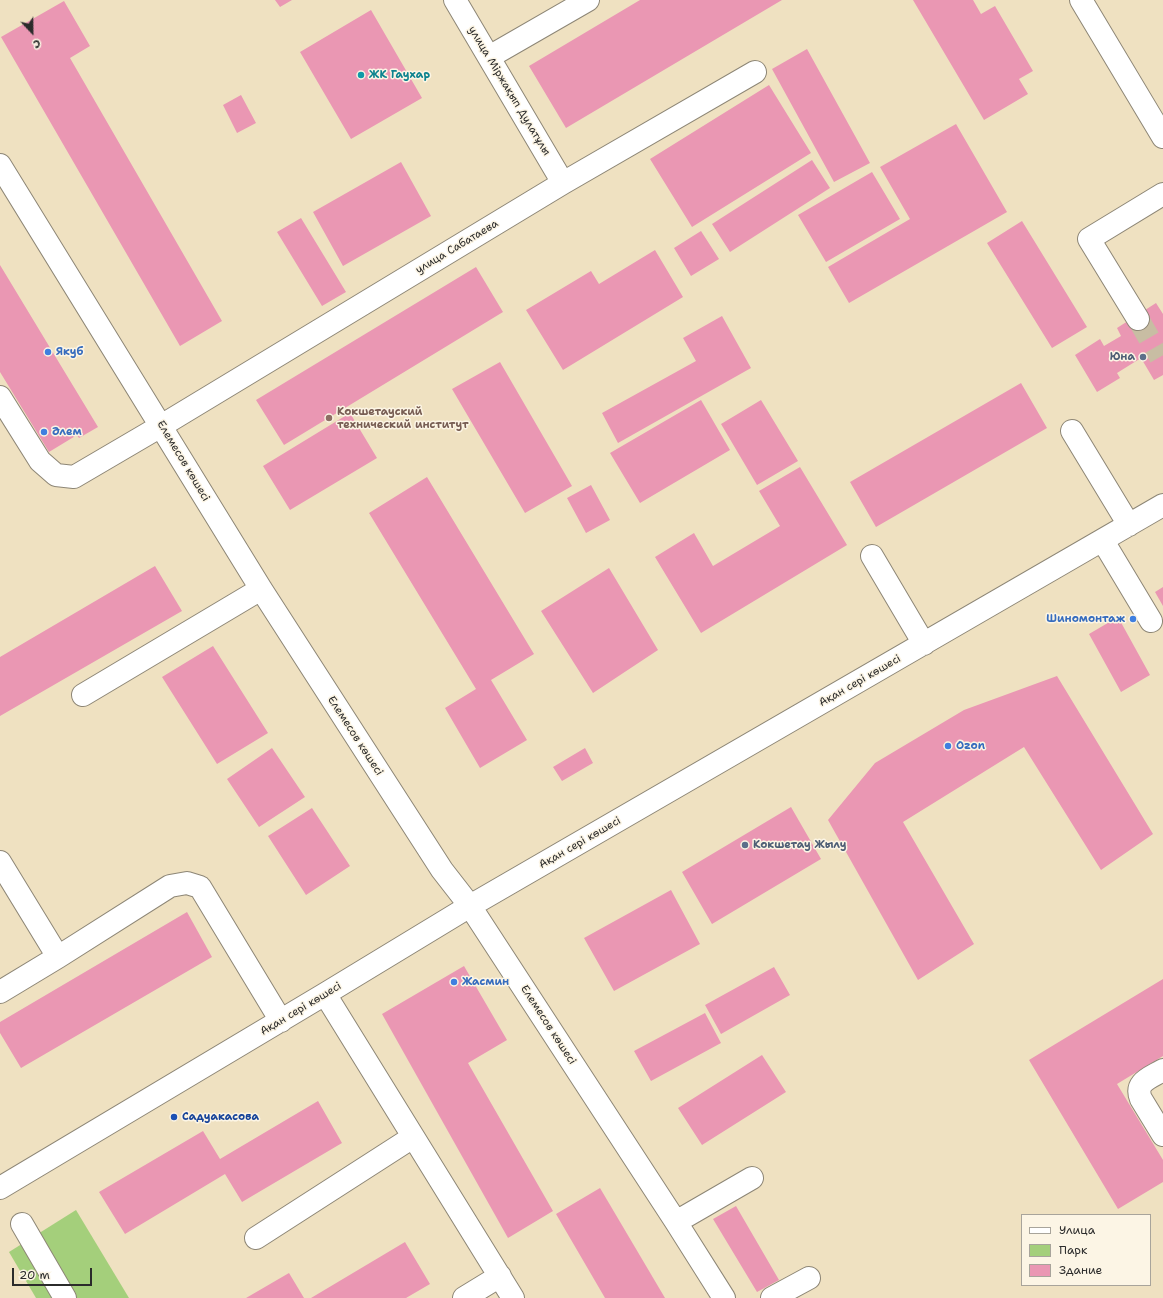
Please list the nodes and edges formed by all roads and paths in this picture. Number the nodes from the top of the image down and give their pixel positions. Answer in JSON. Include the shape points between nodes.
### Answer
{"nodes":[{"id":1,"x":456,"y":0,"type":"edge"},
{"id":2,"x":588,"y":0,"type":"edge"},
{"id":3,"x":1081,"y":0,"type":"edge"},
{"id":4,"x":489,"y":57,"type":"junction"},
{"id":5,"x":755,"y":72,"type":"dead end"},
{"id":6,"x":1163,"y":137,"type":"edge"},
{"id":7,"x":0,"y":165,"type":"edge"},
{"id":8,"x":563,"y":183,"type":"junction"},
{"id":9,"x":1163,"y":194,"type":"edge"},
{"id":10,"x":1138,"y":319,"type":"tunnel mouth"},
{"id":11,"x":0,"y":397,"type":"edge"},
{"id":12,"x":162,"y":426,"type":"junction"},
{"id":13,"x":1072,"y":431,"type":"dead end"},
{"id":14,"x":1163,"y":505,"type":"edge"},
{"id":15,"x":1129,"y":525,"type":"junction"},
{"id":16,"x":1103,"y":541,"type":"junction"},
{"id":17,"x":872,"y":556,"type":"dead end"},
{"id":18,"x":261,"y":590,"type":"junction"},
{"id":19,"x":1151,"y":621,"type":"dead end"},
{"id":20,"x":924,"y":644,"type":"junction"},
{"id":21,"x":83,"y":695,"type":"dead end"},
{"id":22,"x":0,"y":862,"type":"edge"},
{"id":23,"x":470,"y":906,"type":"junction"},
{"id":24,"x":58,"y":957,"type":"junction"},
{"id":25,"x":0,"y":992,"type":"edge"},
{"id":26,"x":326,"y":994,"type":"junction"},
{"id":27,"x":281,"y":1021,"type":"junction"},
{"id":28,"x":1163,"y":1070,"type":"edge"},
{"id":29,"x":1163,"y":1135,"type":"edge"},
{"id":30,"x":413,"y":1137,"type":"junction"},
{"id":31,"x":752,"y":1178,"type":"dead end"},
{"id":32,"x":0,"y":1188,"type":"edge"},
{"id":33,"x":676,"y":1222,"type":"junction"},
{"id":34,"x":22,"y":1224,"type":"dead end"},
{"id":35,"x":256,"y":1238,"type":"dead end"},
{"id":36,"x":500,"y":1276,"type":"junction"},
{"id":37,"x":809,"y":1278,"type":"dead end"},
{"id":38,"x":65,"y":1298,"type":"edge"},
{"id":39,"x":464,"y":1298,"type":"edge"},
{"id":40,"x":513,"y":1298,"type":"edge"},
{"id":41,"x":724,"y":1298,"type":"edge"},
{"id":42,"x":772,"y":1298,"type":"edge"}],
"edges":[{"from":1,"to":4,"type":"main road","name":"улица Міржақып Дулатұлы"},
{"from":2,"to":4,"type":"main road"},
{"from":3,"to":6,"type":"main road"},
{"from":4,"to":8,"type":"main road","name":"улица Міржақып Дулатұлы"},
{"from":5,"to":8,"type":"main road","name":"улица Сабатаева"},
{"from":7,"to":12,"type":"main road","name":"Елемесов көшесі"},
{"from":8,"to":12,"type":"main road","name":"улица Сабатаева"},
{"from":9,"to":10,"type":"main road","via":[[1090,239]]},
{"from":11,"to":12,"type":"main road","name":"улица Сабатаева","via":[[40,461],[56,476],[74,477]]},
{"from":12,"to":18,"type":"main road","name":"Елемесов көшесі"},
{"from":13,"to":15,"type":"main road"},
{"from":14,"to":15,"type":"main road","name":"Ақан сері көшесі"},
{"from":15,"to":16,"type":"main road","name":"Ақан сері көшесі"},
{"from":16,"to":19,"type":"main road"},
{"from":16,"to":20,"type":"main road","name":"Ақан сері көшесі"},
{"from":17,"to":20,"type":"main road"},
{"from":18,"to":21,"type":"main road"},
{"from":18,"to":23,"type":"main road","name":"Елемесов көшесі","via":[[442,870]]},
{"from":20,"to":23,"type":"main road","name":"Ақан сері көшесі"},
{"from":22,"to":24,"type":"main road"},
{"from":23,"to":26,"type":"main road","name":"Ақан сері көшесі"},
{"from":23,"to":33,"type":"main road","name":"Елемесов көшесі"},
{"from":24,"to":25,"type":"main road"},
{"from":24,"to":27,"type":"main road","via":[[170,886],[187,883],[200,887]]},
{"from":26,"to":27,"type":"main road","name":"Ақан сері көшесі"},
{"from":26,"to":30,"type":"main road"},
{"from":27,"to":32,"type":"main road","name":"Ақан сері көшесі"},
{"from":28,"to":29,"type":"main road","via":[[1142,1083],[1139,1088],[1141,1099]]},
{"from":30,"to":35,"type":"main road"},
{"from":30,"to":36,"type":"main road"},
{"from":31,"to":33,"type":"main road"},
{"from":33,"to":41,"type":"main road","name":"Елемесов көшесі"},
{"from":34,"to":38,"type":"main road"},
{"from":36,"to":39,"type":"main road"},
{"from":36,"to":40,"type":"main road"},
{"from":37,"to":42,"type":"main road"}]}
